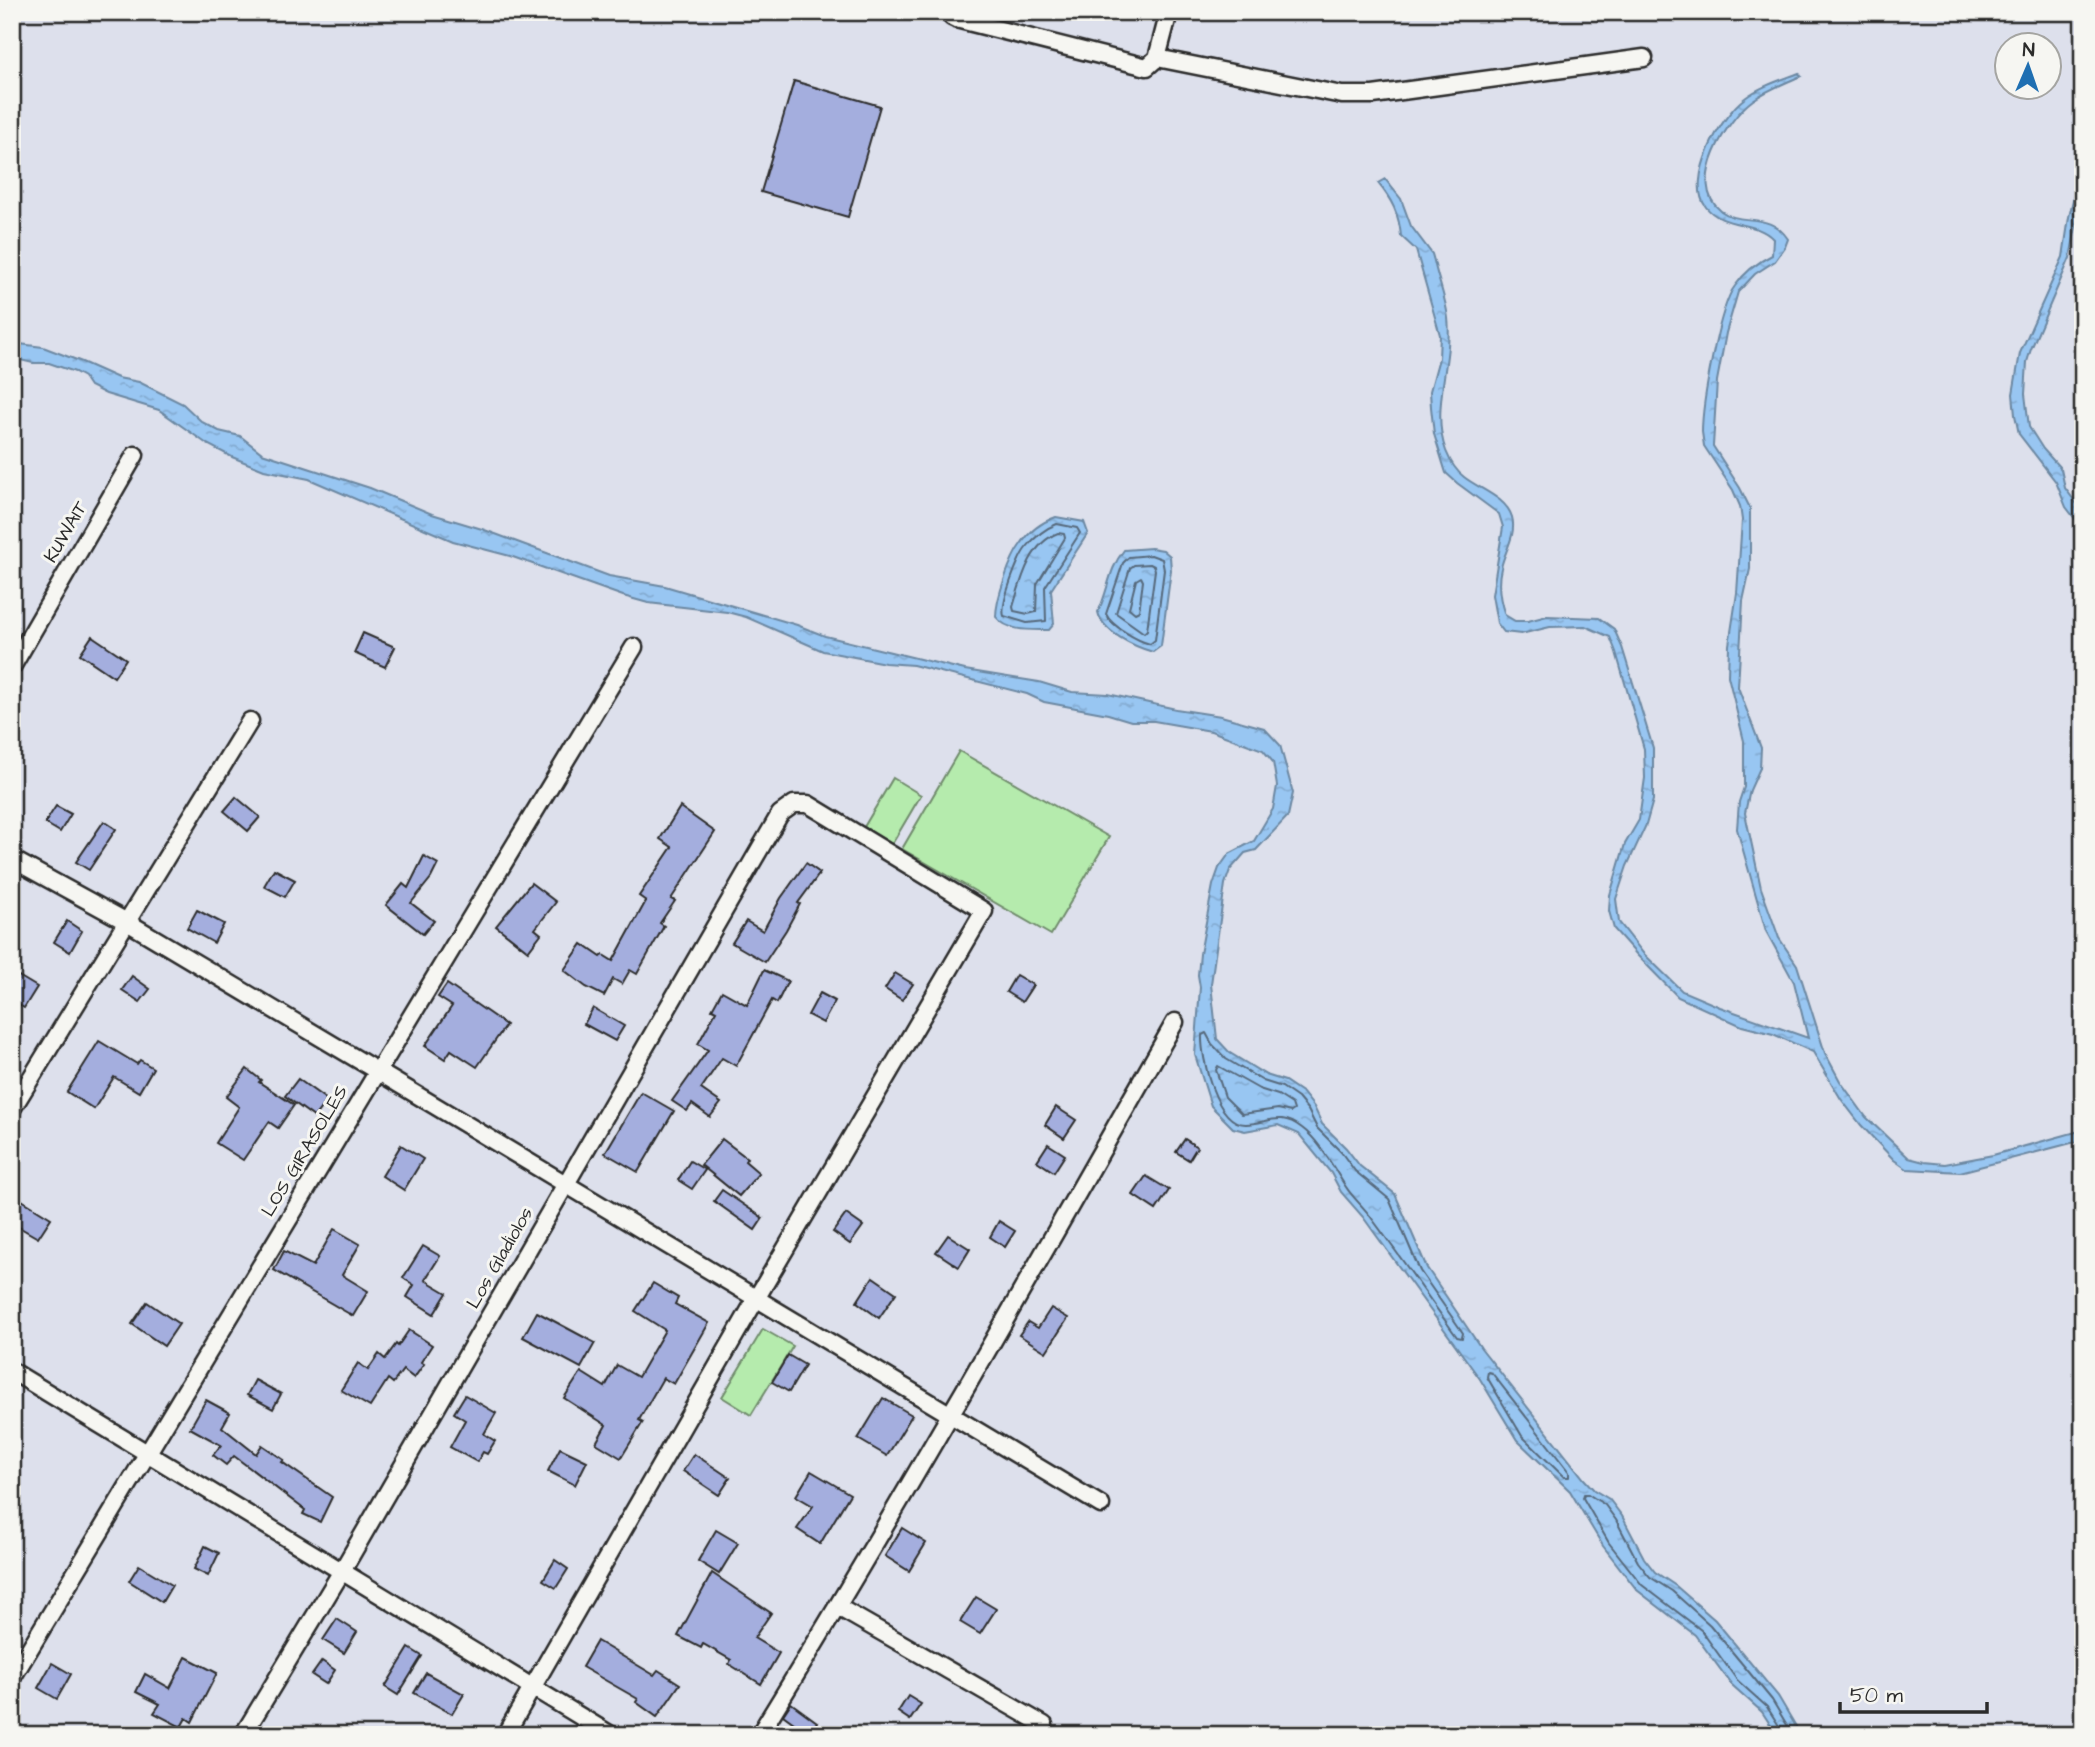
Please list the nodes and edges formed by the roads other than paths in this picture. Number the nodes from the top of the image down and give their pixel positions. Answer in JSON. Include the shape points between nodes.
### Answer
{"nodes":[{"id":1,"x":952,"y":12,"type":"edge"},
{"id":2,"x":1169,"y":12,"type":"edge"},
{"id":3,"x":1157,"y":58,"type":"junction"},
{"id":4,"x":1644,"y":58,"type":"dead end"},
{"id":5,"x":135,"y":455,"type":"dead end"},
{"id":6,"x":634,"y":647,"type":"dead end"},
{"id":7,"x":12,"y":667,"type":"edge"},
{"id":8,"x":250,"y":721,"type":"dead end"},
{"id":9,"x":12,"y":859,"type":"edge"},
{"id":10,"x":127,"y":922,"type":"junction"},
{"id":11,"x":1175,"y":1022,"type":"dead end"},
{"id":12,"x":377,"y":1071,"type":"junction"},
{"id":13,"x":12,"y":1109,"type":"edge"},
{"id":14,"x":567,"y":1185,"type":"junction"},
{"id":15,"x":755,"y":1299,"type":"junction"},
{"id":16,"x":12,"y":1371,"type":"edge"},
{"id":17,"x":951,"y":1416,"type":"junction"},
{"id":18,"x":148,"y":1455,"type":"junction"},
{"id":19,"x":1101,"y":1506,"type":"dead end"},
{"id":20,"x":342,"y":1572,"type":"junction"},
{"id":21,"x":838,"y":1607,"type":"junction"},
{"id":22,"x":12,"y":1678,"type":"edge"},
{"id":23,"x":533,"y":1689,"type":"junction"},
{"id":24,"x":1044,"y":1725,"type":"dead end"},
{"id":25,"x":243,"y":1735,"type":"edge"},
{"id":26,"x":505,"y":1735,"type":"edge"},
{"id":27,"x":611,"y":1735,"type":"edge"},
{"id":28,"x":760,"y":1735,"type":"edge"}],
"edges":[{"from":1,"to":3,"type":"street","via":[[956,19],[1146,67]]},
{"from":2,"to":3,"type":"street"},
{"from":3,"to":4,"type":"street","via":[[1342,95],[1373,96]]},
{"from":5,"to":7,"type":"street","name":"KUWAIT"},
{"from":6,"to":12,"type":"street","name":"LOS GIRASOLES"},
{"from":8,"to":10,"type":"street"},
{"from":9,"to":10,"type":"street"},
{"from":10,"to":12,"type":"street"},
{"from":10,"to":13,"type":"street"},
{"from":11,"to":17,"type":"street"},
{"from":12,"to":14,"type":"street"},
{"from":12,"to":18,"type":"street","name":"LOS GIRASOLES"},
{"from":14,"to":15,"type":"street"},
{"from":14,"to":15,"type":"street","name":"Los Gladiolos","via":[[780,814],[794,804],[808,804],[984,911]]},
{"from":14,"to":20,"type":"street","name":"Los Gladiolos"},
{"from":15,"to":17,"type":"street"},
{"from":15,"to":23,"type":"street"},
{"from":16,"to":18,"type":"street"},
{"from":17,"to":19,"type":"street"},
{"from":17,"to":21,"type":"street"},
{"from":18,"to":20,"type":"street"},
{"from":18,"to":22,"type":"street","name":"LOS GIRASOLES"},
{"from":20,"to":23,"type":"street"},
{"from":20,"to":25,"type":"street","name":"Los Gladiolos"},
{"from":21,"to":24,"type":"street"},
{"from":21,"to":28,"type":"street"},
{"from":23,"to":26,"type":"street"},
{"from":23,"to":27,"type":"street"}]}
